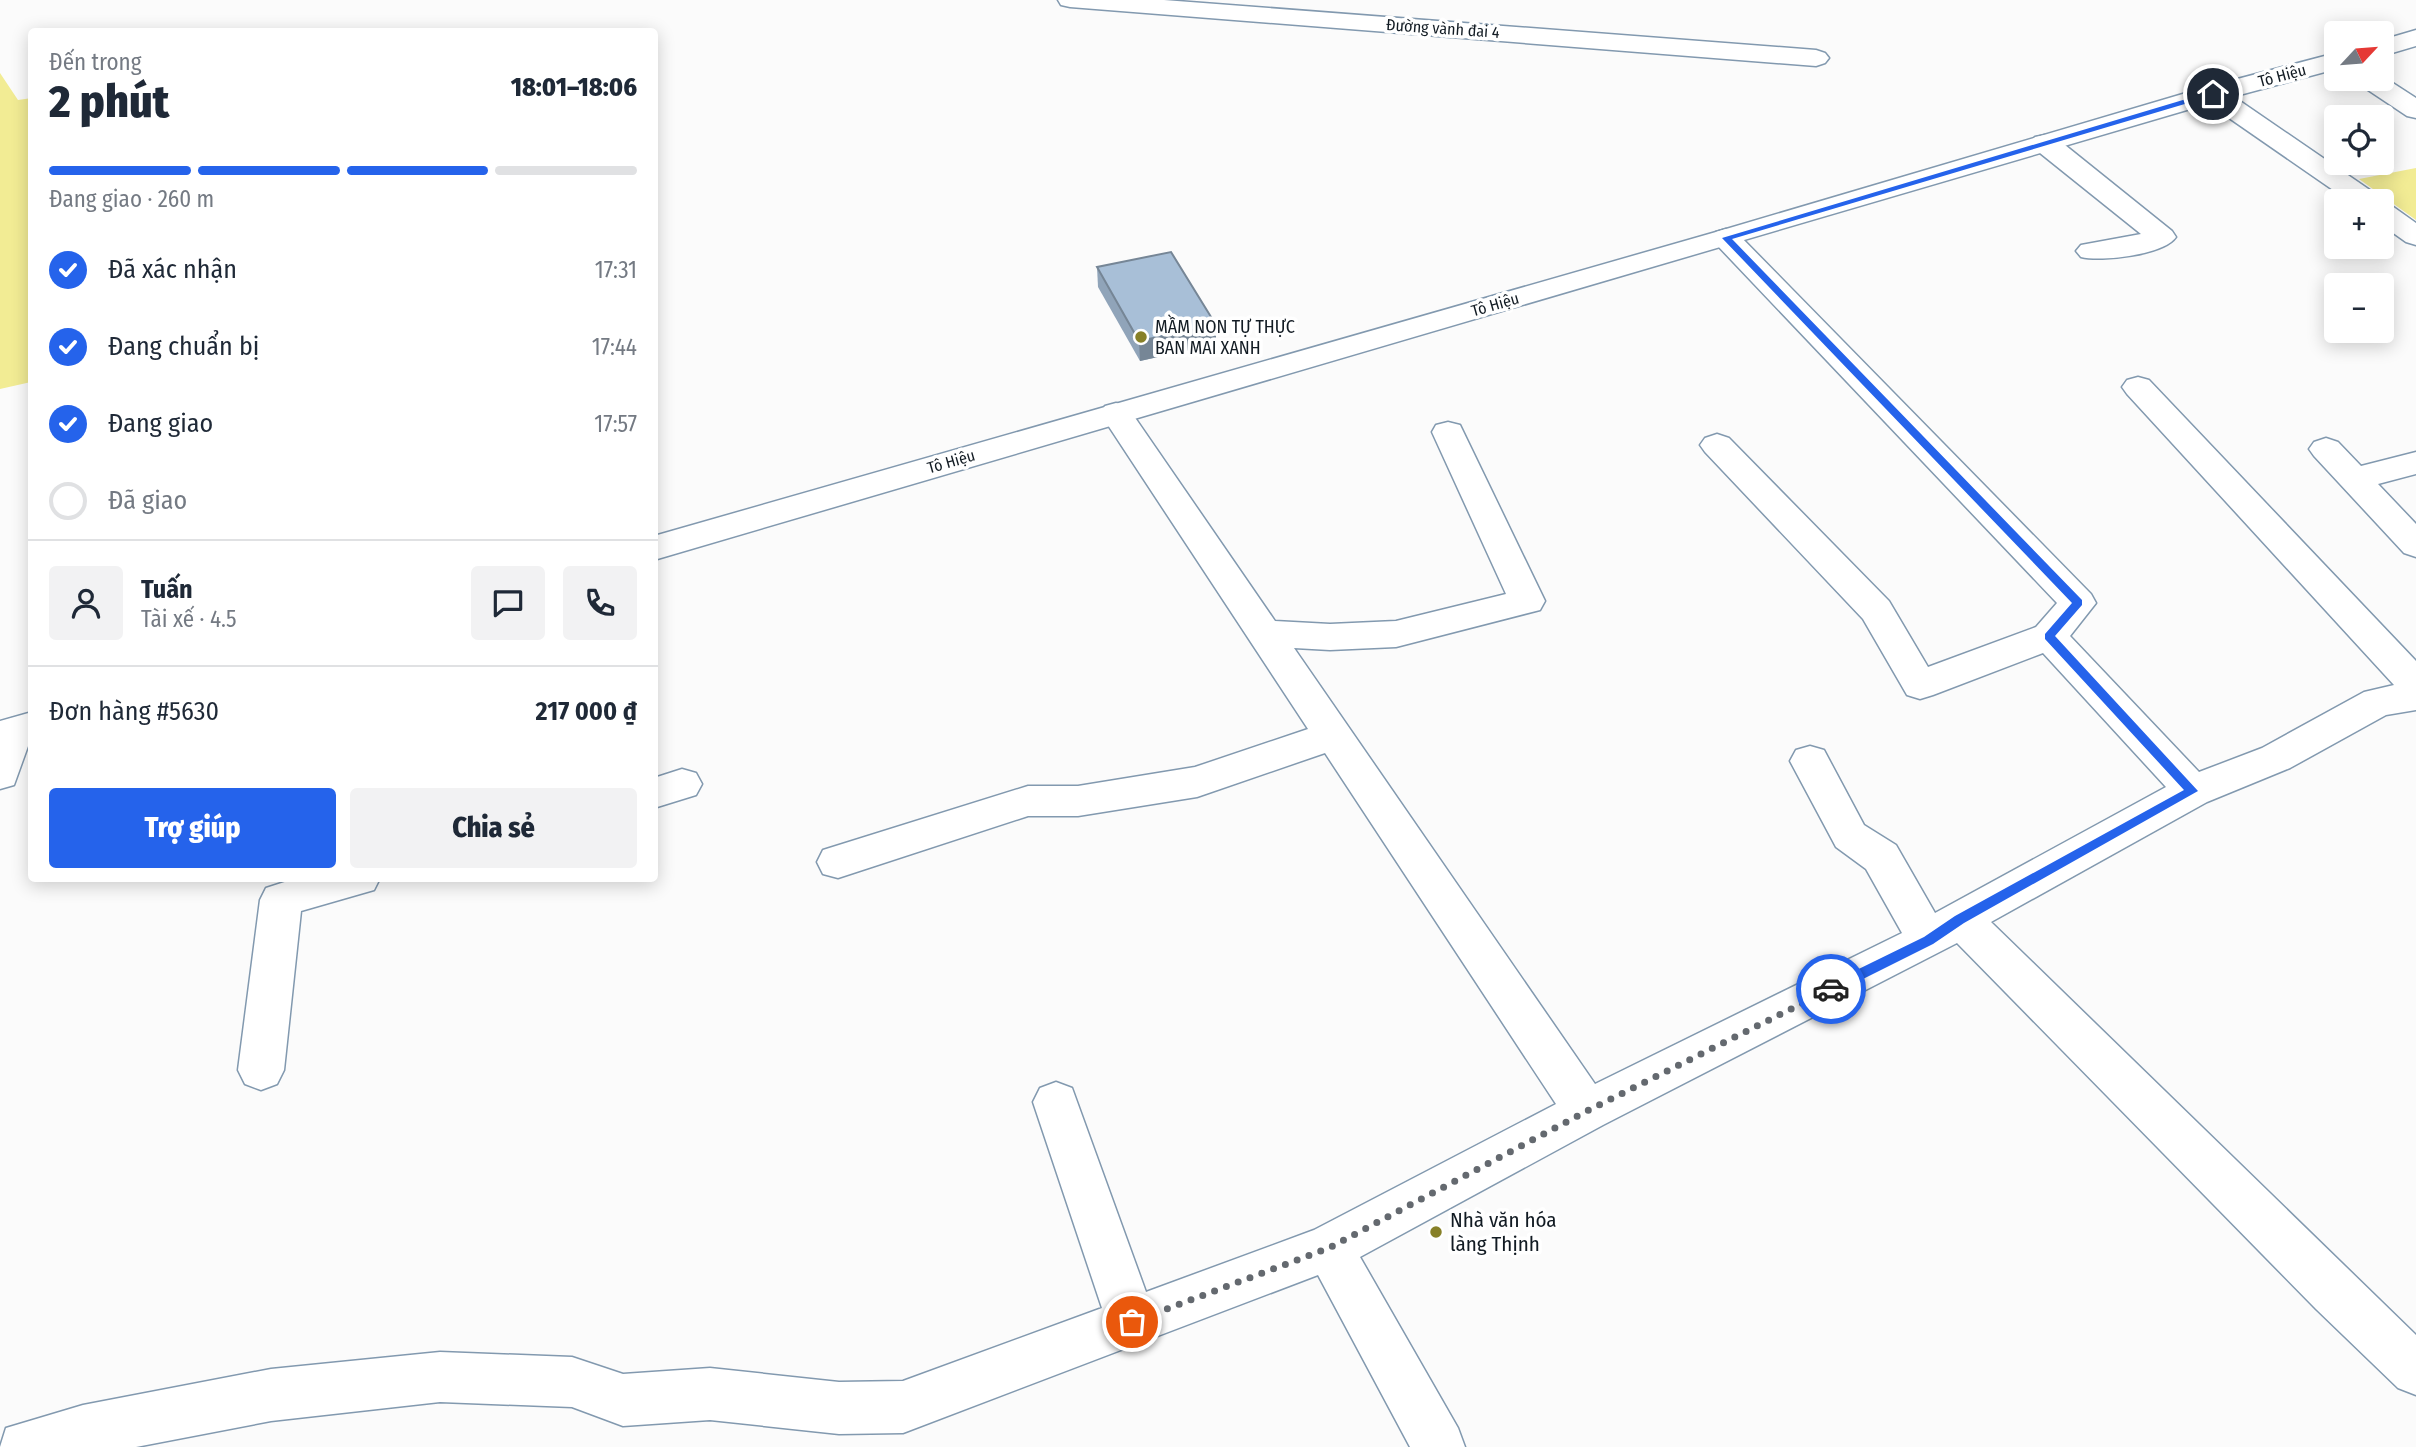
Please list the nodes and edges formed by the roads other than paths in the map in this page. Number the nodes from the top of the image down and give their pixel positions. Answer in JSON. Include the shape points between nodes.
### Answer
{"nodes":[{"id":1,"x":1070,"y":0,"type":"edge"},
{"id":2,"x":2416,"y":38,"type":"edge"},
{"id":3,"x":2394,"y":44,"type":"edge"},
{"id":4,"x":1816,"y":58,"type":"dead end"},
{"id":5,"x":2324,"y":64,"type":"edge"},
{"id":6,"x":2387,"y":91,"type":"edge"},
{"id":7,"x":2213,"y":94,"type":"junction"},
{"id":8,"x":2416,"y":110,"type":"edge"},
{"id":9,"x":2045,"y":143,"type":"junction"},
{"id":10,"x":2350,"y":189,"type":"edge"},
{"id":11,"x":2394,"y":220,"type":"edge"},
{"id":12,"x":2416,"y":236,"type":"edge"},
{"id":13,"x":1726,"y":238,"type":"junction"},
{"id":14,"x":2091,"y":251,"type":"dead end"},
{"id":15,"x":2138,"y":387,"type":"dead end"},
{"id":16,"x":1116,"y":413,"type":"junction"},
{"id":17,"x":1448,"y":432,"type":"dead end"},
{"id":18,"x":1717,"y":445,"type":"dead end"},
{"id":19,"x":2326,"y":449,"type":"dead end"},
{"id":20,"x":2416,"y":463,"type":"edge"},
{"id":21,"x":2354,"y":479,"type":"junction"},
{"id":22,"x":2416,"y":545,"type":"edge"},
{"id":23,"x":658,"y":547,"type":"edge"},
{"id":24,"x":1265,"y":633,"type":"junction"},
{"id":25,"x":2049,"y":636,"type":"junction"},
{"id":26,"x":2416,"y":684,"type":"edge"},
{"id":27,"x":2416,"y":696,"type":"edge"},
{"id":28,"x":15,"y":731,"type":"edge"},
{"id":29,"x":1333,"y":735,"type":"junction"},
{"id":30,"x":1810,"y":761,"type":"dead end"},
{"id":31,"x":0,"y":774,"type":"edge"},
{"id":32,"x":2193,"y":791,"type":"junction"},
{"id":33,"x":838,"y":862,"type":"dead end"},
{"id":34,"x":345,"y":882,"type":"edge"},
{"id":35,"x":1944,"y":930,"type":"junction"},
{"id":36,"x":261,"y":1070,"type":"dead end"},
{"id":37,"x":1056,"y":1102,"type":"dead end"},
{"id":38,"x":1587,"y":1111,"type":"junction"},
{"id":39,"x":1329,"y":1248,"type":"junction"},
{"id":40,"x":1132,"y":1322,"type":"junction"},
{"id":41,"x":2416,"y":1370,"type":"edge"},
{"id":42,"x":25,"y":1447,"type":"edge"},
{"id":43,"x":1439,"y":1447,"type":"edge"}],
"edges":[{"from":1,"to":4,"type":"street","name":"Đường vành đai 4"},
{"from":2,"to":3,"type":"street"},
{"from":5,"to":7,"type":"street","name":"Tô Hiệu"},
{"from":6,"to":8,"type":"street"},
{"from":7,"to":9,"type":"street","name":"Tô Hiệu"},
{"from":7,"to":10,"type":"street"},
{"from":9,"to":13,"type":"street","name":"Tô Hiệu"},
{"from":9,"to":14,"type":"street","via":[[2162,237],[2135,246]]},
{"from":11,"to":12,"type":"street"},
{"from":13,"to":16,"type":"street","name":"Tô Hiệu"},
{"from":13,"to":25,"type":"street","via":[[2078,603]]},
{"from":15,"to":26,"type":"street"},
{"from":16,"to":23,"type":"street","name":"Tô Hiệu"},
{"from":16,"to":24,"type":"street"},
{"from":17,"to":24,"type":"street","via":[[1527,601],[1396,634],[1330,637]]},
{"from":18,"to":25,"type":"street","via":[[1877,610],[1920,685]]},
{"from":19,"to":21,"type":"street"},
{"from":20,"to":21,"type":"street"},
{"from":21,"to":22,"type":"street"},
{"from":24,"to":29,"type":"street"},
{"from":25,"to":32,"type":"street"},
{"from":27,"to":32,"type":"street","via":[[2378,702],[2276,758]]},
{"from":28,"to":31,"type":"street"},
{"from":29,"to":33,"type":"street","via":[[1196,782],[1077,801],[1028,801]]},
{"from":29,"to":38,"type":"street"},
{"from":30,"to":35,"type":"street","via":[[1850,835],[1881,857]]},
{"from":32,"to":35,"type":"street"},
{"from":34,"to":36,"type":"street","via":[[281,900]]},
{"from":35,"to":38,"type":"street"},
{"from":35,"to":41,"type":"street"},
{"from":37,"to":40,"type":"street"},
{"from":38,"to":39,"type":"street"},
{"from":39,"to":40,"type":"street"},
{"from":39,"to":43,"type":"street"},
{"from":40,"to":42,"type":"street","via":[[903,1407],[839,1408],[710,1394],[623,1400],[572,1382],[440,1377],[271,1395],[83,1431]]}]}
